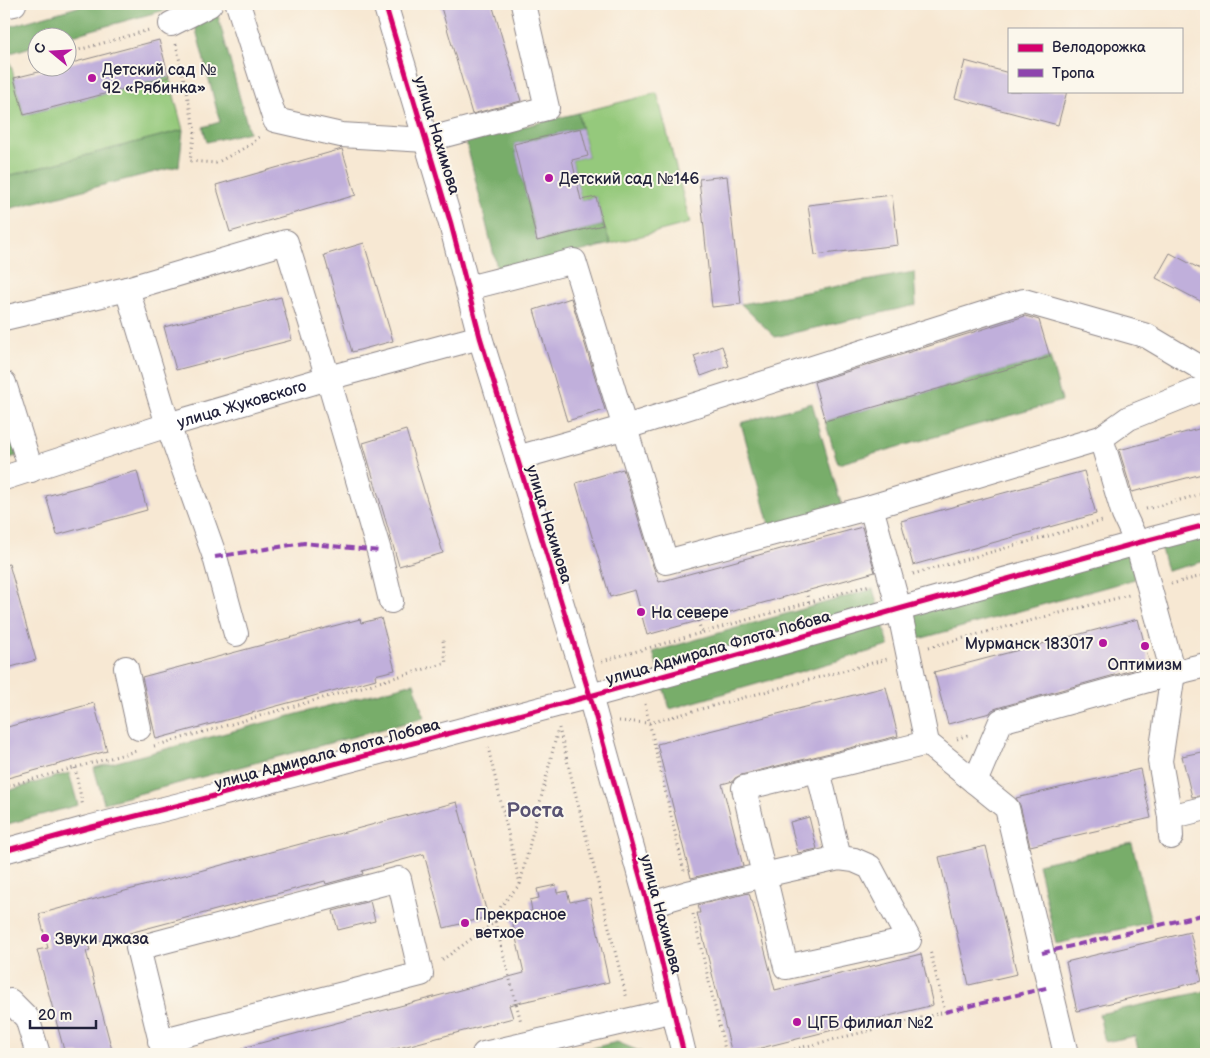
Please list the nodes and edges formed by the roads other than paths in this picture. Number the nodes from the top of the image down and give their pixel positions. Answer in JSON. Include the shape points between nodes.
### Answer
{"nodes":[{"id":1,"x":14,"y":4,"type":"edge"},
{"id":2,"x":210,"y":4,"type":"edge"},
{"id":3,"x":238,"y":4,"type":"edge"},
{"id":4,"x":384,"y":4,"type":"edge"},
{"id":5,"x":523,"y":4,"type":"edge"},
{"id":6,"x":4,"y":6,"type":"edge"},
{"id":7,"x":172,"y":24,"type":"road end"},
{"id":8,"x":426,"y":140,"type":"junction"},
{"id":9,"x":468,"y":288,"type":"junction"},
{"id":10,"x":127,"y":290,"type":"junction"},
{"id":11,"x":4,"y":318,"type":"edge"},
{"id":12,"x":480,"y":337,"type":"junction"},
{"id":13,"x":1206,"y":371,"type":"edge"},
{"id":14,"x":328,"y":378,"type":"junction"},
{"id":15,"x":4,"y":383,"type":"edge"},
{"id":16,"x":1206,"y":387,"type":"edge"},
{"id":17,"x":168,"y":425,"type":"junction"},
{"id":18,"x":626,"y":427,"type":"junction"},
{"id":19,"x":1101,"y":438,"type":"junction"},
{"id":20,"x":517,"y":458,"type":"junction"},
{"id":21,"x":31,"y":470,"type":"junction"},
{"id":22,"x":4,"y":478,"type":"edge"},
{"id":23,"x":871,"y":507,"type":"junction"},
{"id":24,"x":1206,"y":525,"type":"edge"},
{"id":25,"x":1137,"y":543,"type":"junction"},
{"id":26,"x":391,"y":601,"type":"dead end"},
{"id":27,"x":898,"y":608,"type":"junction"},
{"id":28,"x":236,"y":634,"type":"dead end"},
{"id":29,"x":1206,"y":665,"type":"edge"},
{"id":30,"x":126,"y":668,"type":"dead end"},
{"id":31,"x":1173,"y":672,"type":"junction"},
{"id":32,"x":590,"y":696,"type":"junction"},
{"id":33,"x":140,"y":742,"type":"road end"},
{"id":34,"x":930,"y":746,"type":"junction"},
{"id":35,"x":818,"y":770,"type":"junction"},
{"id":36,"x":975,"y":782,"type":"junction"},
{"id":37,"x":1206,"y":808,"type":"edge"},
{"id":38,"x":4,"y":851,"type":"edge"},
{"id":39,"x":839,"y":858,"type":"junction"},
{"id":40,"x":764,"y":875,"type":"junction"},
{"id":41,"x":648,"y":905,"type":"junction"},
{"id":42,"x":4,"y":1003,"type":"edge"},
{"id":43,"x":674,"y":1010,"type":"junction"},
{"id":44,"x":162,"y":1047,"type":"edge"},
{"id":45,"x":38,"y":1054,"type":"edge"},
{"id":46,"x":484,"y":1054,"type":"edge"},
{"id":47,"x":684,"y":1054,"type":"edge"},
{"id":48,"x":1066,"y":1054,"type":"edge"}],
"edges":[{"from":1,"to":6,"type":"street"},
{"from":2,"to":7,"type":"street"},
{"from":3,"to":8,"type":"street","via":[[275,120],[341,135]]},
{"from":4,"to":8,"type":"street","name":"улица Нахимова"},
{"from":5,"to":8,"type":"street","via":[[547,108]]},
{"from":8,"to":9,"type":"street","name":"улица Нахимова"},
{"from":9,"to":12,"type":"street","name":"улица Нахимова"},
{"from":9,"to":18,"type":"street","via":[[574,261]]},
{"from":10,"to":11,"type":"street"},
{"from":10,"to":14,"type":"street","via":[[286,242]]},
{"from":10,"to":17,"type":"street"},
{"from":12,"to":14,"type":"street","name":"улица Жуковского"},
{"from":12,"to":20,"type":"street","name":"улица Нахимова"},
{"from":13,"to":18,"type":"street","via":[[1147,336],[1024,300]]},
{"from":14,"to":17,"type":"street","name":"улица Жуковского"},
{"from":14,"to":26,"type":"street"},
{"from":15,"to":21,"type":"street"},
{"from":16,"to":19,"type":"street","via":[[1128,418]]},
{"from":17,"to":21,"type":"street","name":"улица Жуковского"},
{"from":17,"to":28,"type":"street","via":[[215,556]]},
{"from":18,"to":20,"type":"street"},
{"from":18,"to":23,"type":"street","via":[[666,562]]},
{"from":19,"to":23,"type":"street"},
{"from":19,"to":25,"type":"street","via":[[1124,515]]},
{"from":20,"to":32,"type":"street","name":"улица Нахимова"},
{"from":21,"to":22,"type":"street","name":"улица Жуковского"},
{"from":23,"to":27,"type":"street"},
{"from":24,"to":25,"type":"street","name":"улица Адмирала Флота Лобова"},
{"from":25,"to":27,"type":"street","name":"улица Адмирала Флота Лобова"},
{"from":25,"to":31,"type":"street"},
{"from":27,"to":32,"type":"street","name":"улица Адмирала Флота Лобова"},
{"from":27,"to":34,"type":"street"},
{"from":29,"to":31,"type":"street"},
{"from":30,"to":33,"type":"street"},
{"from":31,"to":36,"type":"street","via":[[1001,721]]},
{"from":31,"to":37,"type":"street","via":[[1160,761],[1171,827]]},
{"from":32,"to":38,"type":"street","name":"улица Адмирала Флота Лобова"},
{"from":32,"to":41,"type":"street","name":"улица Нахимова"},
{"from":34,"to":35,"type":"street"},
{"from":34,"to":36,"type":"street"},
{"from":35,"to":39,"type":"street"},
{"from":35,"to":40,"type":"street","via":[[744,788]]},
{"from":36,"to":48,"type":"street","via":[[1007,808]]},
{"from":39,"to":40,"type":"street"},
{"from":39,"to":40,"type":"street","via":[[854,860],[870,868],[909,940],[786,968]]},
{"from":40,"to":41,"type":"street"},
{"from":41,"to":43,"type":"street","name":"улица Нахимова"},
{"from":42,"to":45,"type":"street","via":[[10,1001],[27,1018]]},
{"from":43,"to":46,"type":"street"},
{"from":43,"to":47,"type":"street","name":"улица Нахимова"},
{"from":44,"to":44,"type":"street","via":[[138,948],[399,878],[421,974]]}]}
